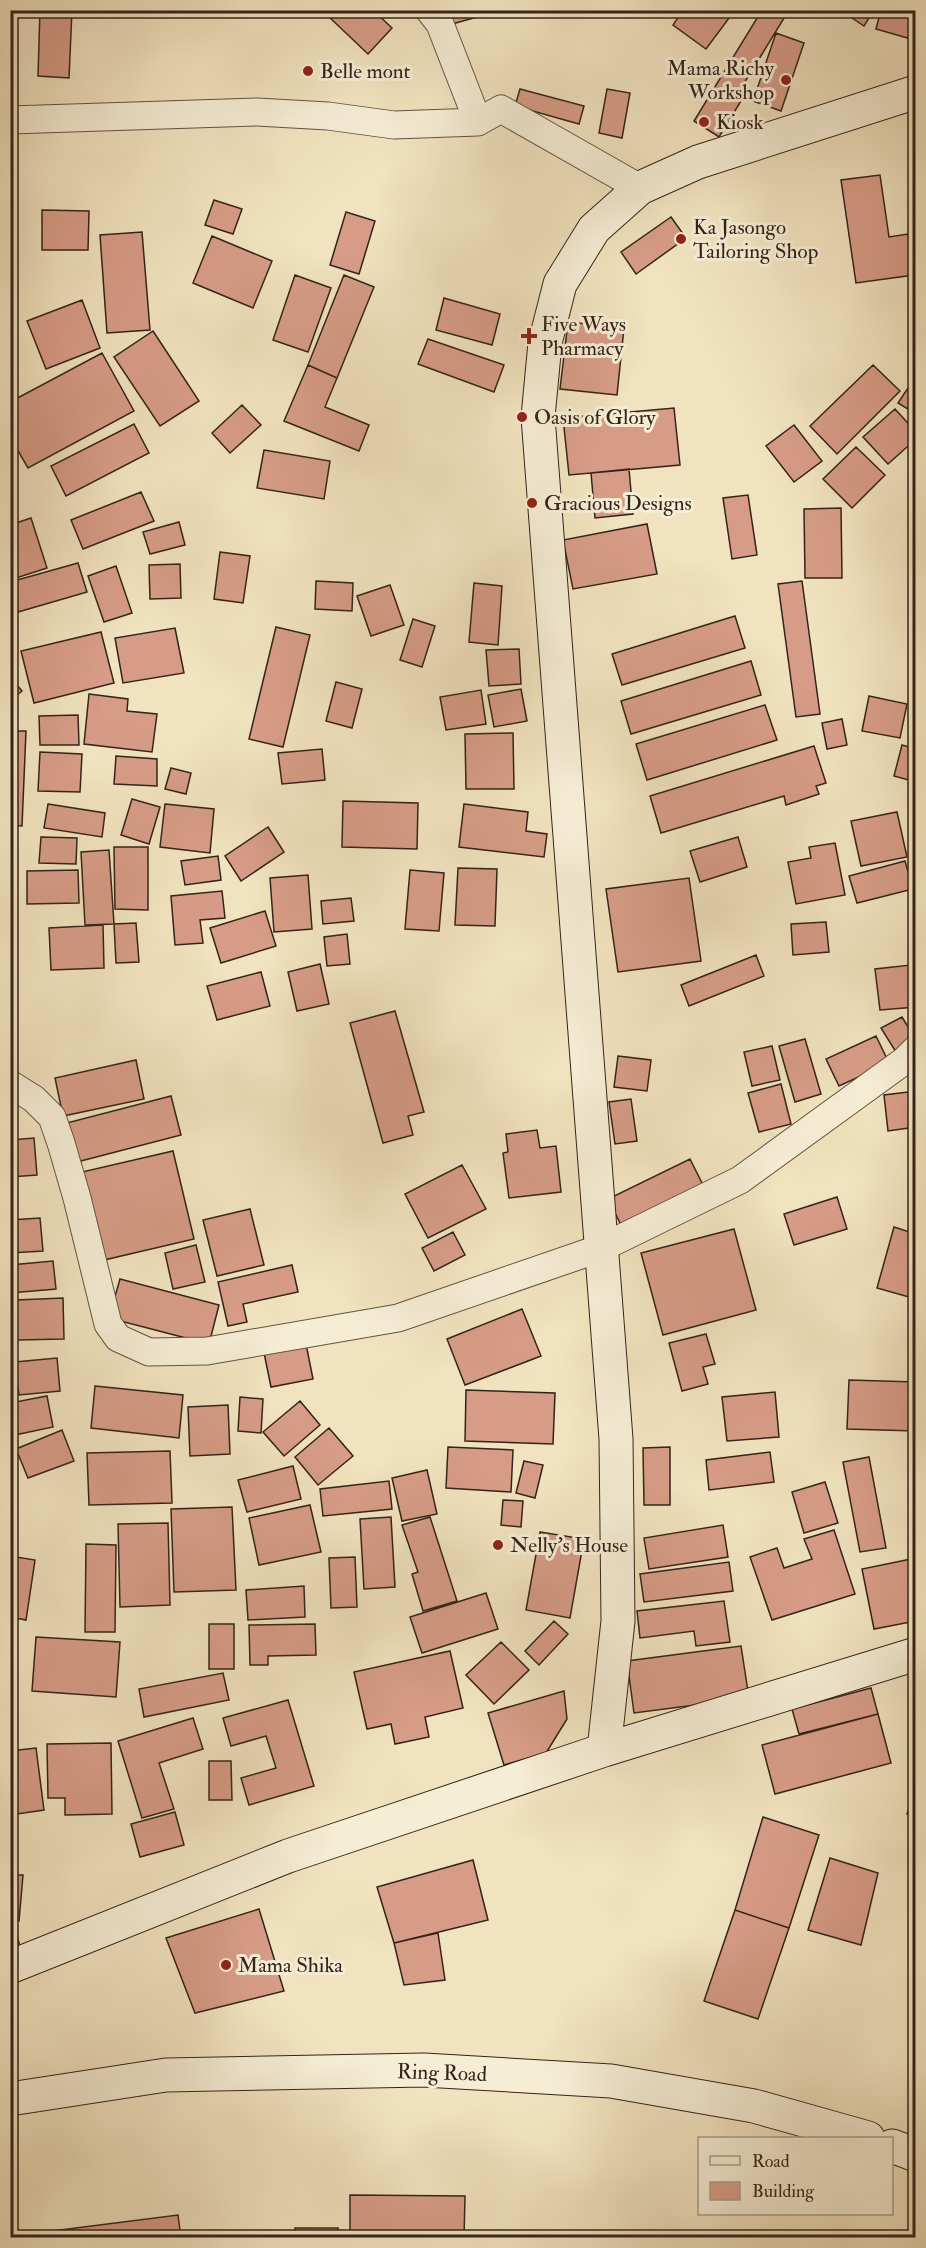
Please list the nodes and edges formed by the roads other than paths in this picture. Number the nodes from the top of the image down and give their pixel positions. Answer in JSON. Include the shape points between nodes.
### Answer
{"nodes":[{"id":1,"x":429,"y":10,"type":"edge"},
{"id":2,"x":915,"y":92,"type":"edge"},
{"id":3,"x":10,"y":120,"type":"edge"},
{"id":4,"x":478,"y":122,"type":"junction"},
{"id":5,"x":640,"y":188,"type":"junction"},
{"id":6,"x":915,"y":1049,"type":"edge"},
{"id":7,"x":10,"y":1084,"type":"edge"},
{"id":8,"x":601,"y":1248,"type":"junction"},
{"id":9,"x":915,"y":1654,"type":"edge"},
{"id":10,"x":604,"y":1750,"type":"junction"},
{"id":11,"x":10,"y":1967,"type":"edge"},
{"id":12,"x":10,"y":2099,"type":"edge"},
{"id":13,"x":861,"y":2137,"type":"edge"},
{"id":14,"x":893,"y":2147,"type":"edge"},
{"id":15,"x":915,"y":2155,"type":"edge"}],
"edges":[{"from":1,"to":4,"type":"street","via":[[440,24]]},
{"from":2,"to":5,"type":"street","via":[[698,162]]},
{"from":3,"to":4,"type":"street","via":[[257,112],[394,124]]},
{"from":4,"to":5,"type":"street","via":[[501,110]]},
{"from":5,"to":8,"type":"street","via":[[594,229],[560,284],[545,343],[538,417]]},
{"from":6,"to":8,"type":"street","via":[[904,1061],[740,1180]]},
{"from":7,"to":8,"type":"street","via":[[34,1099],[52,1117],[108,1324],[118,1338],[149,1352],[207,1351],[398,1318]]},
{"from":8,"to":10,"type":"street","via":[[616,1439],[618,1621]]},
{"from":9,"to":10,"type":"street"},
{"from":10,"to":11,"type":"street","via":[[288,1856]]},
{"from":12,"to":13,"type":"street","name":"Ring Road","via":[[166,2074],[424,2070],[611,2081],[754,2106]]},
{"from":14,"to":15,"type":"street"}]}
